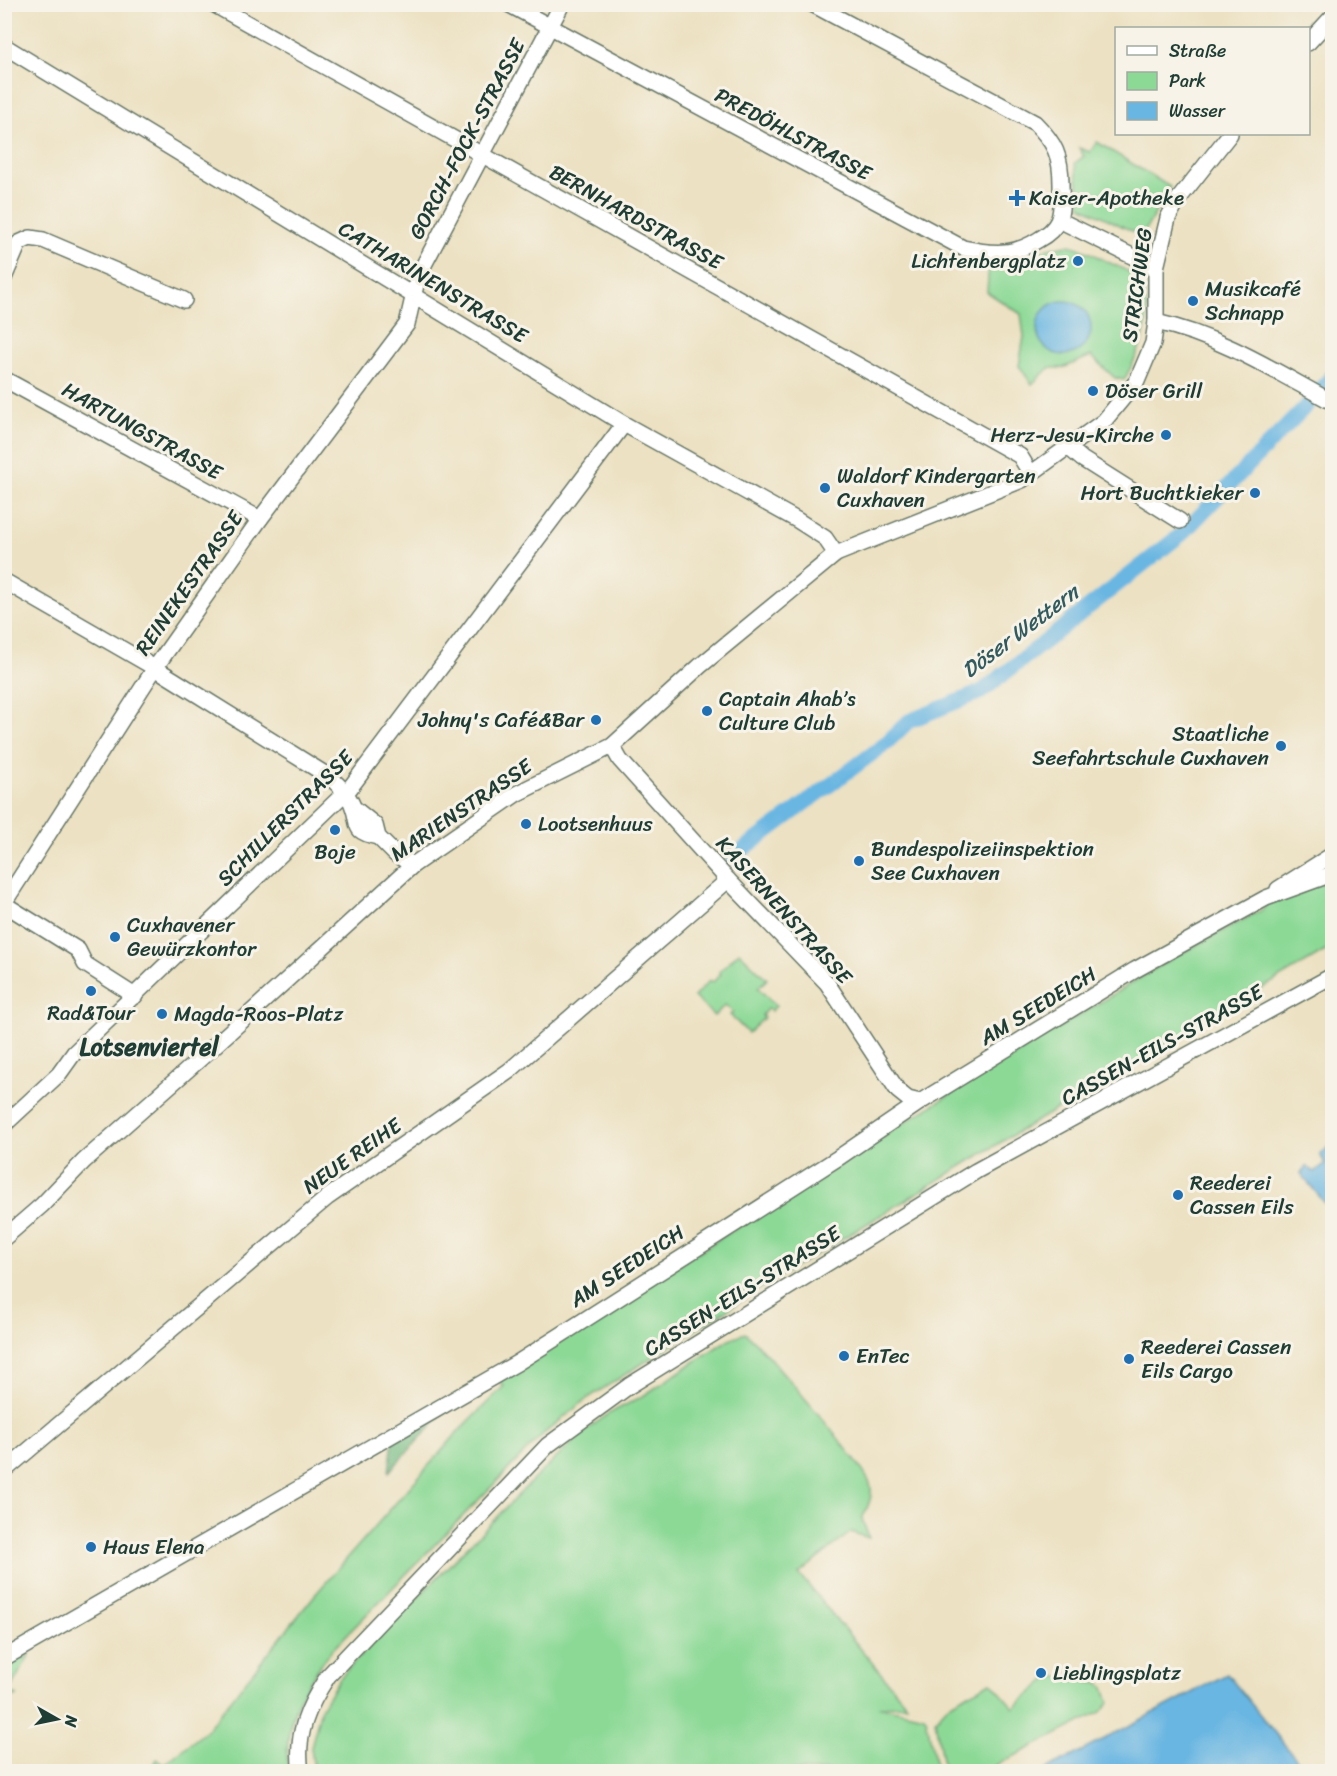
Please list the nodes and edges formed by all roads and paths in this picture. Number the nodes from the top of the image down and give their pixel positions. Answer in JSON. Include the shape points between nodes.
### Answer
{"nodes":[{"id":1,"x":213,"y":4,"type":"edge"},
{"id":2,"x":508,"y":4,"type":"edge"},
{"id":3,"x":562,"y":4,"type":"edge"},
{"id":4,"x":812,"y":4,"type":"edge"},
{"id":5,"x":1332,"y":17,"type":"edge"},
{"id":6,"x":549,"y":27,"type":"junction"},
{"id":7,"x":1310,"y":42,"type":"edge"},
{"id":8,"x":4,"y":46,"type":"edge"},
{"id":9,"x":1229,"y":135,"type":"edge"},
{"id":10,"x":482,"y":155,"type":"junction"},
{"id":11,"x":1059,"y":220,"type":"junction"},
{"id":12,"x":1156,"y":268,"type":"junction"},
{"id":13,"x":4,"y":278,"type":"edge"},
{"id":14,"x":416,"y":296,"type":"junction"},
{"id":15,"x":184,"y":300,"type":"dead end"},
{"id":16,"x":1156,"y":322,"type":"junction"},
{"id":17,"x":4,"y":379,"type":"edge"},
{"id":18,"x":1332,"y":402,"type":"edge"},
{"id":19,"x":624,"y":424,"type":"junction"},
{"id":20,"x":1069,"y":448,"type":"junction"},
{"id":21,"x":1032,"y":474,"type":"junction"},
{"id":22,"x":260,"y":519,"type":"junction"},
{"id":23,"x":1180,"y":521,"type":"dead end"},
{"id":24,"x":890,"y":532,"type":"joint"},
{"id":25,"x":836,"y":554,"type":"junction"},
{"id":26,"x":4,"y":581,"type":"edge"},
{"id":27,"x":155,"y":668,"type":"junction"},
{"id":28,"x":612,"y":746,"type":"junction"},
{"id":29,"x":345,"y":793,"type":"junction"},
{"id":30,"x":1332,"y":855,"type":"edge"},
{"id":31,"x":412,"y":865,"type":"junction"},
{"id":32,"x":1332,"y":874,"type":"edge"},
{"id":33,"x":728,"y":880,"type":"junction"},
{"id":34,"x":1266,"y":898,"type":"junction"},
{"id":35,"x":4,"y":903,"type":"edge"},
{"id":36,"x":1332,"y":976,"type":"edge"},
{"id":37,"x":135,"y":996,"type":"junction"},
{"id":38,"x":920,"y":1102,"type":"junction"},
{"id":39,"x":4,"y":1125,"type":"edge"},
{"id":40,"x":4,"y":1238,"type":"edge"},
{"id":41,"x":4,"y":1471,"type":"edge"},
{"id":42,"x":4,"y":1658,"type":"edge"},
{"id":43,"x":301,"y":1772,"type":"edge"}],
"edges":[{"from":1,"to":10,"type":"street","name":"BERNHARDSTRASSE"},
{"from":2,"to":6,"type":"street","name":"PREDÖHLSTRASSE"},
{"from":3,"to":6,"type":"street","name":"GORCH-FOCK-STRASSE"},
{"from":4,"to":11,"type":"street","via":[[1035,123],[1052,140],[1059,158]]},
{"from":5,"to":7,"type":"street"},
{"from":6,"to":10,"type":"street","name":"GORCH-FOCK-STRASSE"},
{"from":6,"to":11,"type":"street","name":"PREDÖHLSTRASSE","via":[[963,248],[1008,253],[1051,232]]},
{"from":8,"to":14,"type":"street","name":"CATHARINENSTRASSE"},
{"from":9,"to":12,"type":"street","name":"STRICHWEG","via":[[1177,201],[1161,237]]},
{"from":10,"to":14,"type":"street","name":"GORCH-FOCK-STRASSE","via":[[418,276]]},
{"from":10,"to":21,"type":"street","name":"BERNHARDSTRASSE","via":[[1020,456]]},
{"from":11,"to":12,"type":"street"},
{"from":12,"to":16,"type":"street","name":"STRICHWEG"},
{"from":13,"to":15,"type":"street","via":[[19,243],[30,238],[54,244]]},
{"from":14,"to":19,"type":"street","name":"CATHARINENSTRASSE"},
{"from":14,"to":22,"type":"street","name":"REINEKESTRASSE","via":[[407,324]]},
{"from":16,"to":18,"type":"street","via":[[1189,329],[1234,349]]},
{"from":16,"to":20,"type":"street","name":"STRICHWEG","via":[[1149,354],[1137,381],[1104,421]]},
{"from":17,"to":22,"type":"street","name":"HARTUNGSTRASSE"},
{"from":19,"to":25,"type":"street","name":"CATHARINENSTRASSE","via":[[797,520],[825,538]]},
{"from":19,"to":29,"type":"street","name":"SCHILLERSTRASSE"},
{"from":20,"to":21,"type":"street","name":"STRICHWEG"},
{"from":20,"to":23,"type":"street"},
{"from":21,"to":24,"type":"street","name":"STRICHWEG","via":[[994,493]]},
{"from":22,"to":27,"type":"street","name":"REINEKESTRASSE"},
{"from":24,"to":25,"type":"street","name":"MARIENSTRASSE"},
{"from":25,"to":28,"type":"street","name":"MARIENSTRASSE","via":[[700,666]]},
{"from":26,"to":27,"type":"street"},
{"from":27,"to":29,"type":"street","via":[[328,776]]},
{"from":27,"to":35,"type":"street","name":"REINEKESTRASSE"},
{"from":28,"to":31,"type":"street","name":"MARIENSTRASSE","via":[[516,794]]},
{"from":28,"to":33,"type":"street","name":"KASERNENSTRASSE","via":[[620,760]]},
{"from":29,"to":31,"type":"street","via":[[354,808],[355,822],[365,834],[378,837]]},
{"from":29,"to":37,"type":"street","name":"SCHILLERSTRASSE"},
{"from":30,"to":34,"type":"street","name":"AM SEEDEICH"},
{"from":31,"to":40,"type":"street","name":"MARIENSTRASSE"},
{"from":32,"to":34,"type":"street","name":"AM SEEDEICH"},
{"from":33,"to":38,"type":"street","name":"KASERNENSTRASSE","via":[[827,983],[898,1091]]},
{"from":33,"to":41,"type":"street","name":"NEUE REIHE","via":[[509,1071],[328,1197]]},
{"from":34,"to":38,"type":"street","name":"AM SEEDEICH","via":[[1134,970]]},
{"from":35,"to":37,"type":"street","via":[[78,950],[85,964]]},
{"from":36,"to":43,"type":"street","name":"CASSEN-EILS-STRASSE","via":[[976,1171],[577,1422],[523,1470],[328,1676],[304,1720]]},
{"from":37,"to":39,"type":"street","name":"SCHILLERSTRASSE"},
{"from":38,"to":42,"type":"street","name":"AM SEEDEICH","via":[[517,1363]]}]}
